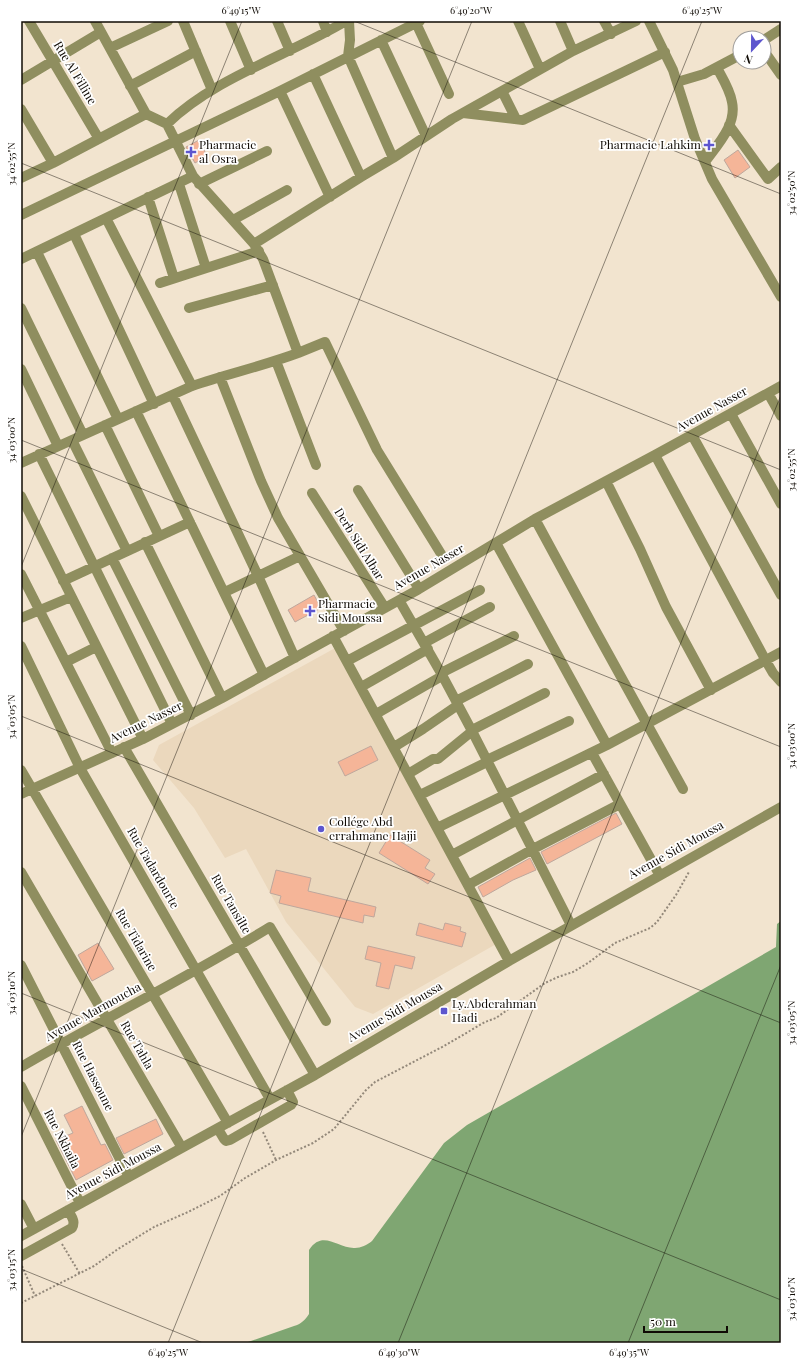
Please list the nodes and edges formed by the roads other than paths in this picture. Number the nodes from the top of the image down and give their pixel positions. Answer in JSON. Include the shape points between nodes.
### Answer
{"nodes":[{"id":1,"x":29,"y":21,"type":"edge"},
{"id":2,"x":96,"y":21,"type":"edge"},
{"id":3,"x":168,"y":21,"type":"edge"},
{"id":4,"x":183,"y":21,"type":"edge"},
{"id":5,"x":230,"y":21,"type":"edge"},
{"id":6,"x":277,"y":21,"type":"edge"},
{"id":7,"x":323,"y":21,"type":"edge"},
{"id":8,"x":346,"y":21,"type":"edge"},
{"id":9,"x":349,"y":21,"type":"edge"},
{"id":10,"x":518,"y":21,"type":"edge"},
{"id":11,"x":560,"y":21,"type":"edge"},
{"id":12,"x":604,"y":21,"type":"edge"},
{"id":13,"x":636,"y":21,"type":"edge"},
{"id":14,"x":649,"y":21,"type":"edge"},
{"id":15,"x":418,"y":22,"type":"edge"},
{"id":16,"x":781,"y":29,"type":"edge"},
{"id":17,"x":101,"y":32,"type":"junction"},
{"id":18,"x":327,"y":32,"type":"junction"},
{"id":19,"x":611,"y":34,"type":"junction"},
{"id":20,"x":772,"y":35,"type":"edge"},
{"id":21,"x":381,"y":40,"type":"junction"},
{"id":22,"x":110,"y":48,"type":"junction"},
{"id":23,"x":196,"y":51,"type":"junction"},
{"id":24,"x":290,"y":51,"type":"junction"},
{"id":25,"x":573,"y":51,"type":"junction"},
{"id":26,"x":665,"y":52,"type":"junction"},
{"id":27,"x":348,"y":56,"type":"junction"},
{"id":28,"x":732,"y":60,"type":"edge"},
{"id":29,"x":52,"y":62,"type":"junction"},
{"id":30,"x":772,"y":63,"type":"edge"},
{"id":31,"x":717,"y":68,"type":"junction"},
{"id":32,"x":540,"y":69,"type":"junction"},
{"id":33,"x":251,"y":70,"type":"junction"},
{"id":34,"x":313,"y":74,"type":"junction"},
{"id":35,"x":781,"y":75,"type":"edge"},
{"id":36,"x":21,"y":80,"type":"edge"},
{"id":37,"x":677,"y":82,"type":"junction"},
{"id":38,"x":130,"y":86,"type":"junction"},
{"id":39,"x":212,"y":90,"type":"junction"},
{"id":40,"x":280,"y":91,"type":"junction"},
{"id":41,"x":502,"y":91,"type":"junction"},
{"id":42,"x":449,"y":94,"type":"dead end"},
{"id":43,"x":21,"y":109,"type":"edge"},
{"id":44,"x":463,"y":113,"type":"junction"},
{"id":45,"x":146,"y":114,"type":"junction"},
{"id":46,"x":516,"y":119,"type":"junction"},
{"id":47,"x":167,"y":124,"type":"junction"},
{"id":48,"x":729,"y":125,"type":"junction"},
{"id":49,"x":426,"y":136,"type":"junction"},
{"id":50,"x":99,"y":139,"type":"junction"},
{"id":51,"x":175,"y":142,"type":"junction"},
{"id":52,"x":267,"y":151,"type":"dead end"},
{"id":53,"x":393,"y":158,"type":"junction"},
{"id":54,"x":705,"y":162,"type":"junction"},
{"id":55,"x":53,"y":163,"type":"junction"},
{"id":56,"x":781,"y":167,"type":"edge"},
{"id":57,"x":361,"y":177,"type":"junction"},
{"id":58,"x":21,"y":178,"type":"edge"},
{"id":59,"x":196,"y":180,"type":"junction"},
{"id":60,"x":179,"y":184,"type":"junction"},
{"id":61,"x":287,"y":190,"type":"dead end"},
{"id":62,"x":148,"y":197,"type":"junction"},
{"id":63,"x":330,"y":197,"type":"junction"},
{"id":64,"x":21,"y":215,"type":"edge"},
{"id":65,"x":106,"y":218,"type":"junction"},
{"id":66,"x":234,"y":220,"type":"junction"},
{"id":67,"x":74,"y":234,"type":"junction"},
{"id":68,"x":256,"y":248,"type":"junction"},
{"id":69,"x":37,"y":252,"type":"junction"},
{"id":70,"x":21,"y":259,"type":"edge"},
{"id":71,"x":206,"y":268,"type":"junction"},
{"id":72,"x":174,"y":278,"type":"junction"},
{"id":73,"x":160,"y":282,"type":"dead end"},
{"id":74,"x":273,"y":285,"type":"junction"},
{"id":75,"x":781,"y":297,"type":"edge"},
{"id":76,"x":21,"y":308,"type":"edge"},
{"id":77,"x":189,"y":308,"type":"dead end"},
{"id":78,"x":298,"y":353,"type":"junction"},
{"id":79,"x":276,"y":361,"type":"junction"},
{"id":80,"x":21,"y":369,"type":"edge"},
{"id":81,"x":220,"y":377,"type":"junction"},
{"id":82,"x":192,"y":386,"type":"junction"},
{"id":83,"x":781,"y":387,"type":"edge"},
{"id":84,"x":768,"y":393,"type":"junction"},
{"id":85,"x":173,"y":396,"type":"junction"},
{"id":86,"x":154,"y":404,"type":"junction"},
{"id":87,"x":136,"y":411,"type":"junction"},
{"id":88,"x":731,"y":414,"type":"junction"},
{"id":89,"x":781,"y":416,"type":"edge"},
{"id":90,"x":118,"y":419,"type":"junction"},
{"id":91,"x":104,"y":425,"type":"junction"},
{"id":92,"x":83,"y":435,"type":"junction"},
{"id":93,"x":692,"y":435,"type":"junction"},
{"id":94,"x":72,"y":440,"type":"junction"},
{"id":95,"x":58,"y":446,"type":"junction"},
{"id":96,"x":39,"y":454,"type":"junction"},
{"id":97,"x":655,"y":455,"type":"junction"},
{"id":98,"x":21,"y":463,"type":"edge"},
{"id":99,"x":316,"y":465,"type":"dead end"},
{"id":100,"x":606,"y":481,"type":"junction"},
{"id":101,"x":358,"y":490,"type":"dead end"},
{"id":102,"x":312,"y":493,"type":"dead end"},
{"id":103,"x":21,"y":496,"type":"edge"},
{"id":104,"x":781,"y":504,"type":"edge"},
{"id":105,"x":536,"y":518,"type":"junction"},
{"id":106,"x":190,"y":522,"type":"junction"},
{"id":107,"x":159,"y":536,"type":"junction"},
{"id":108,"x":145,"y":542,"type":"junction"},
{"id":109,"x":496,"y":543,"type":"junction"},
{"id":110,"x":127,"y":551,"type":"junction"},
{"id":111,"x":300,"y":556,"type":"junction"},
{"id":112,"x":112,"y":558,"type":"junction"},
{"id":113,"x":94,"y":567,"type":"junction"},
{"id":114,"x":451,"y":570,"type":"junction"},
{"id":115,"x":21,"y":574,"type":"edge"},
{"id":116,"x":258,"y":576,"type":"junction"},
{"id":117,"x":63,"y":581,"type":"junction"},
{"id":118,"x":419,"y":589,"type":"junction"},
{"id":119,"x":480,"y":590,"type":"dead end"},
{"id":120,"x":225,"y":592,"type":"junction"},
{"id":121,"x":781,"y":595,"type":"edge"},
{"id":122,"x":71,"y":597,"type":"junction"},
{"id":123,"x":399,"y":600,"type":"junction"},
{"id":124,"x":490,"y":607,"type":"dead end"},
{"id":125,"x":385,"y":608,"type":"junction"},
{"id":126,"x":39,"y":610,"type":"junction"},
{"id":127,"x":21,"y":618,"type":"edge"},
{"id":128,"x":414,"y":625,"type":"junction"},
{"id":129,"x":344,"y":631,"type":"junction"},
{"id":130,"x":333,"y":636,"type":"junction"},
{"id":131,"x":514,"y":636,"type":"dead end"},
{"id":132,"x":21,"y":646,"type":"edge"},
{"id":133,"x":426,"y":646,"type":"junction"},
{"id":134,"x":96,"y":647,"type":"junction"},
{"id":135,"x":781,"y":652,"type":"edge"},
{"id":136,"x":295,"y":658,"type":"junction"},
{"id":137,"x":347,"y":661,"type":"junction"},
{"id":138,"x":766,"y":661,"type":"junction"},
{"id":139,"x":66,"y":662,"type":"junction"},
{"id":140,"x":528,"y":664,"type":"dead end"},
{"id":141,"x":442,"y":674,"type":"junction"},
{"id":142,"x":264,"y":675,"type":"junction"},
{"id":143,"x":781,"y":682,"type":"edge"},
{"id":144,"x":361,"y":687,"type":"junction"},
{"id":145,"x":711,"y":690,"type":"junction"},
{"id":146,"x":545,"y":693,"type":"dead end"},
{"id":147,"x":222,"y":698,"type":"junction"},
{"id":148,"x":457,"y":703,"type":"junction"},
{"id":149,"x":191,"y":714,"type":"junction"},
{"id":150,"x":376,"y":714,"type":"junction"},
{"id":151,"x":568,"y":721,"type":"dead end"},
{"id":152,"x":172,"y":724,"type":"junction"},
{"id":153,"x":647,"y":724,"type":"junction"},
{"id":154,"x":472,"y":732,"type":"junction"},
{"id":155,"x":143,"y":739,"type":"junction"},
{"id":156,"x":607,"y":746,"type":"junction"},
{"id":157,"x":124,"y":747,"type":"junction"},
{"id":158,"x":394,"y":747,"type":"junction"},
{"id":159,"x":112,"y":753,"type":"junction"},
{"id":160,"x":592,"y":753,"type":"junction"},
{"id":161,"x":487,"y":761,"type":"junction"},
{"id":162,"x":80,"y":768,"type":"junction"},
{"id":163,"x":21,"y":770,"type":"edge"},
{"id":164,"x":408,"y":774,"type":"junction"},
{"id":165,"x":604,"y":774,"type":"junction"},
{"id":166,"x":33,"y":789,"type":"junction"},
{"id":167,"x":683,"y":789,"type":"dead end"},
{"id":168,"x":21,"y":794,"type":"edge"},
{"id":169,"x":420,"y":795,"type":"junction"},
{"id":170,"x":504,"y":795,"type":"junction"},
{"id":171,"x":620,"y":804,"type":"junction"},
{"id":172,"x":781,"y":807,"type":"edge"},
{"id":173,"x":517,"y":820,"type":"junction"},
{"id":174,"x":437,"y":828,"type":"junction"},
{"id":175,"x":533,"y":849,"type":"junction"},
{"id":176,"x":452,"y":855,"type":"junction"},
{"id":177,"x":21,"y":872,"type":"edge"},
{"id":178,"x":660,"y":874,"type":"junction"},
{"id":179,"x":468,"y":885,"type":"junction"},
{"id":180,"x":571,"y":925,"type":"junction"},
{"id":181,"x":240,"y":945,"type":"junction"},
{"id":182,"x":508,"y":961,"type":"junction"},
{"id":183,"x":21,"y":965,"type":"edge"},
{"id":184,"x":197,"y":970,"type":"junction"},
{"id":185,"x":153,"y":994,"type":"junction"},
{"id":186,"x":107,"y":1020,"type":"junction"},
{"id":187,"x":326,"y":1020,"type":"dead end"},
{"id":188,"x":62,"y":1043,"type":"junction"},
{"id":189,"x":21,"y":1067,"type":"edge"},
{"id":190,"x":315,"y":1074,"type":"junction"},
{"id":191,"x":21,"y":1086,"type":"edge"},
{"id":192,"x":287,"y":1090,"type":"junction"},
{"id":193,"x":270,"y":1100,"type":"junction"},
{"id":194,"x":228,"y":1123,"type":"junction"},
{"id":195,"x":218,"y":1129,"type":"junction"},
{"id":196,"x":182,"y":1148,"type":"junction"},
{"id":197,"x":129,"y":1177,"type":"junction"},
{"id":198,"x":80,"y":1203,"type":"junction"},
{"id":199,"x":21,"y":1204,"type":"edge"},
{"id":200,"x":68,"y":1210,"type":"junction"},
{"id":201,"x":34,"y":1229,"type":"junction"},
{"id":202,"x":21,"y":1236,"type":"edge"},
{"id":203,"x":21,"y":1256,"type":"edge"}],
"edges":[{"from":1,"to":29,"type":"street","name":"Rue Al Filline"},
{"from":2,"to":17,"type":"street"},
{"from":3,"to":22,"type":"street"},
{"from":4,"to":23,"type":"street"},
{"from":5,"to":33,"type":"street"},
{"from":6,"to":24,"type":"street"},
{"from":7,"to":18,"type":"street"},
{"from":8,"to":18,"type":"street"},
{"from":9,"to":27,"type":"street"},
{"from":10,"to":32,"type":"street"},
{"from":11,"to":25,"type":"street"},
{"from":12,"to":19,"type":"street"},
{"from":13,"to":19,"type":"street"},
{"from":14,"to":26,"type":"street"},
{"from":15,"to":21,"type":"street"},
{"from":15,"to":42,"type":"street"},
{"from":16,"to":20,"type":"street"},
{"from":17,"to":22,"type":"street"},
{"from":17,"to":29,"type":"street"},
{"from":18,"to":24,"type":"street"},
{"from":19,"to":25,"type":"street"},
{"from":21,"to":27,"type":"street"},
{"from":21,"to":49,"type":"street"},
{"from":22,"to":38,"type":"street"},
{"from":23,"to":38,"type":"street"},
{"from":23,"to":39,"type":"street"},
{"from":24,"to":33,"type":"street"},
{"from":25,"to":32,"type":"street"},
{"from":26,"to":37,"type":"street"},
{"from":26,"to":46,"type":"street","via":[[524,120]]},
{"from":27,"to":34,"type":"street"},
{"from":27,"to":53,"type":"street"},
{"from":28,"to":31,"type":"street"},
{"from":29,"to":36,"type":"street"},
{"from":29,"to":50,"type":"street","name":"Rue Al Filline"},
{"from":30,"to":35,"type":"street"},
{"from":31,"to":37,"type":"street"},
{"from":31,"to":48,"type":"street","via":[[732,101],[733,110]]},
{"from":32,"to":41,"type":"street"},
{"from":33,"to":39,"type":"street"},
{"from":34,"to":40,"type":"street"},
{"from":34,"to":57,"type":"street"},
{"from":37,"to":54,"type":"street"},
{"from":38,"to":45,"type":"street"},
{"from":39,"to":47,"type":"street","via":[[178,113]]},
{"from":40,"to":51,"type":"street"},
{"from":40,"to":63,"type":"street"},
{"from":41,"to":44,"type":"street"},
{"from":41,"to":46,"type":"street"},
{"from":43,"to":55,"type":"street"},
{"from":44,"to":46,"type":"street"},
{"from":44,"to":49,"type":"street"},
{"from":45,"to":47,"type":"street"},
{"from":45,"to":50,"type":"street"},
{"from":47,"to":51,"type":"street"},
{"from":48,"to":54,"type":"street"},
{"from":48,"to":56,"type":"street","via":[[768,179]]},
{"from":49,"to":53,"type":"street"},
{"from":50,"to":55,"type":"street"},
{"from":51,"to":59,"type":"street"},
{"from":51,"to":64,"type":"street"},
{"from":52,"to":59,"type":"street"},
{"from":53,"to":57,"type":"street"},
{"from":54,"to":75,"type":"street"},
{"from":55,"to":58,"type":"street"},
{"from":57,"to":63,"type":"street"},
{"from":59,"to":60,"type":"street"},
{"from":59,"to":66,"type":"street"},
{"from":60,"to":62,"type":"street"},
{"from":60,"to":71,"type":"street"},
{"from":61,"to":66,"type":"street"},
{"from":62,"to":65,"type":"street"},
{"from":62,"to":72,"type":"street"},
{"from":63,"to":68,"type":"street"},
{"from":65,"to":67,"type":"street"},
{"from":65,"to":82,"type":"street"},
{"from":66,"to":68,"type":"street"},
{"from":67,"to":69,"type":"street"},
{"from":67,"to":86,"type":"street"},
{"from":68,"to":71,"type":"street"},
{"from":68,"to":74,"type":"street"},
{"from":69,"to":70,"type":"street"},
{"from":69,"to":90,"type":"street"},
{"from":71,"to":72,"type":"street"},
{"from":72,"to":73,"type":"street"},
{"from":74,"to":77,"type":"street"},
{"from":74,"to":78,"type":"street"},
{"from":76,"to":92,"type":"street"},
{"from":78,"to":79,"type":"street"},
{"from":78,"to":114,"type":"street","via":[[325,342],[377,450]]},
{"from":79,"to":81,"type":"street"},
{"from":79,"to":99,"type":"street"},
{"from":80,"to":95,"type":"street"},
{"from":81,"to":82,"type":"street"},
{"from":81,"to":111,"type":"street","via":[[261,481]]},
{"from":82,"to":85,"type":"street"},
{"from":83,"to":84,"type":"street","name":"Avenue Nasser"},
{"from":84,"to":88,"type":"street","name":"Avenue Nasser"},
{"from":84,"to":89,"type":"street"},
{"from":85,"to":86,"type":"street"},
{"from":85,"to":116,"type":"street"},
{"from":86,"to":87,"type":"street"},
{"from":87,"to":90,"type":"street"},
{"from":87,"to":106,"type":"street"},
{"from":88,"to":93,"type":"street","name":"Avenue Nasser"},
{"from":88,"to":104,"type":"street"},
{"from":90,"to":91,"type":"street"},
{"from":91,"to":92,"type":"street"},
{"from":91,"to":107,"type":"street"},
{"from":92,"to":94,"type":"street"},
{"from":93,"to":97,"type":"street","name":"Avenue Nasser"},
{"from":93,"to":121,"type":"street"},
{"from":94,"to":95,"type":"street"},
{"from":94,"to":110,"type":"street"},
{"from":95,"to":96,"type":"street"},
{"from":96,"to":98,"type":"street"},
{"from":96,"to":113,"type":"street"},
{"from":97,"to":100,"type":"street","name":"Avenue Nasser"},
{"from":97,"to":138,"type":"street"},
{"from":100,"to":105,"type":"street","name":"Avenue Nasser"},
{"from":100,"to":145,"type":"street","via":[[666,607]]},
{"from":101,"to":118,"type":"street"},
{"from":102,"to":125,"type":"street","name":"Derb Sidi Albar"},
{"from":103,"to":117,"type":"street"},
{"from":105,"to":109,"type":"street","name":"Avenue Nasser"},
{"from":105,"to":153,"type":"street"},
{"from":106,"to":107,"type":"street"},
{"from":106,"to":120,"type":"street"},
{"from":107,"to":108,"type":"street"},
{"from":108,"to":110,"type":"street"},
{"from":108,"to":147,"type":"street"},
{"from":109,"to":114,"type":"street","name":"Avenue Nasser"},
{"from":109,"to":156,"type":"street"},
{"from":110,"to":112,"type":"street"},
{"from":111,"to":116,"type":"street"},
{"from":111,"to":129,"type":"street"},
{"from":112,"to":113,"type":"street"},
{"from":112,"to":149,"type":"street"},
{"from":113,"to":117,"type":"street"},
{"from":113,"to":152,"type":"street"},
{"from":114,"to":118,"type":"street","name":"Avenue Nasser"},
{"from":115,"to":126,"type":"street"},
{"from":116,"to":120,"type":"street"},
{"from":116,"to":136,"type":"street"},
{"from":117,"to":122,"type":"street"},
{"from":118,"to":123,"type":"street","name":"Avenue Nasser"},
{"from":119,"to":128,"type":"street"},
{"from":120,"to":142,"type":"street"},
{"from":122,"to":126,"type":"street"},
{"from":122,"to":134,"type":"street"},
{"from":123,"to":125,"type":"street","name":"Avenue Nasser"},
{"from":123,"to":128,"type":"street"},
{"from":124,"to":133,"type":"street"},
{"from":125,"to":129,"type":"street","name":"Avenue Nasser"},
{"from":126,"to":127,"type":"street"},
{"from":126,"to":139,"type":"street"},
{"from":128,"to":133,"type":"street"},
{"from":128,"to":137,"type":"street"},
{"from":129,"to":130,"type":"street","name":"Avenue Nasser"},
{"from":130,"to":136,"type":"street","name":"Avenue Nasser"},
{"from":130,"to":137,"type":"street"},
{"from":131,"to":141,"type":"street"},
{"from":132,"to":162,"type":"street","name":"Rue Tadardourte"},
{"from":133,"to":141,"type":"street"},
{"from":133,"to":144,"type":"street"},
{"from":134,"to":139,"type":"street"},
{"from":134,"to":155,"type":"street"},
{"from":135,"to":138,"type":"street"},
{"from":136,"to":142,"type":"street","name":"Avenue Nasser"},
{"from":137,"to":144,"type":"street"},
{"from":138,"to":143,"type":"street"},
{"from":138,"to":145,"type":"street"},
{"from":139,"to":159,"type":"street"},
{"from":140,"to":148,"type":"street"},
{"from":141,"to":148,"type":"street"},
{"from":141,"to":150,"type":"street"},
{"from":142,"to":147,"type":"street","name":"Avenue Nasser"},
{"from":144,"to":150,"type":"street"},
{"from":145,"to":153,"type":"street"},
{"from":146,"to":154,"type":"street"},
{"from":147,"to":149,"type":"street","name":"Avenue Nasser"},
{"from":148,"to":154,"type":"street"},
{"from":148,"to":158,"type":"street"},
{"from":149,"to":152,"type":"street","name":"Avenue Nasser"},
{"from":150,"to":158,"type":"street"},
{"from":151,"to":161,"type":"street"},
{"from":152,"to":155,"type":"street","name":"Avenue Nasser"},
{"from":153,"to":156,"type":"street"},
{"from":153,"to":167,"type":"street"},
{"from":154,"to":161,"type":"street"},
{"from":154,"to":164,"type":"street","via":[[438,759],[433,759]]},
{"from":155,"to":157,"type":"street","name":"Avenue Nasser"},
{"from":156,"to":160,"type":"street"},
{"from":157,"to":159,"type":"street","name":"Avenue Nasser"},
{"from":157,"to":181,"type":"street","name":"Rue Tansilte"},
{"from":158,"to":164,"type":"street"},
{"from":159,"to":162,"type":"street","name":"Avenue Nasser"},
{"from":160,"to":165,"type":"street"},
{"from":160,"to":170,"type":"street"},
{"from":161,"to":169,"type":"street"},
{"from":161,"to":170,"type":"street"},
{"from":162,"to":166,"type":"street","name":"Avenue Nasser"},
{"from":162,"to":184,"type":"street","name":"Rue Tadardourte"},
{"from":163,"to":166,"type":"street","name":"Rue Tidarine"},
{"from":164,"to":169,"type":"street"},
{"from":165,"to":171,"type":"street"},
{"from":165,"to":173,"type":"street"},
{"from":166,"to":168,"type":"street","name":"Avenue Nasser"},
{"from":166,"to":185,"type":"street","name":"Rue Tidarine"},
{"from":169,"to":174,"type":"street"},
{"from":170,"to":173,"type":"street"},
{"from":170,"to":174,"type":"street"},
{"from":171,"to":175,"type":"street"},
{"from":171,"to":178,"type":"street"},
{"from":172,"to":178,"type":"street","name":"Avenue Sidi Moussa"},
{"from":173,"to":175,"type":"street"},
{"from":173,"to":176,"type":"street"},
{"from":174,"to":176,"type":"street"},
{"from":175,"to":179,"type":"street"},
{"from":175,"to":180,"type":"street"},
{"from":176,"to":179,"type":"street"},
{"from":177,"to":186,"type":"street","name":"Rue Tahla"},
{"from":178,"to":180,"type":"street","name":"Avenue Sidi Moussa"},
{"from":179,"to":182,"type":"street"},
{"from":180,"to":182,"type":"street","name":"Avenue Sidi Moussa"},
{"from":181,"to":184,"type":"street","name":"Avenue Marmoucha"},
{"from":181,"to":187,"type":"street","name":"Avenue Marmoucha","via":[[270,927]]},
{"from":181,"to":190,"type":"street","name":"Rue Tansilte"},
{"from":182,"to":190,"type":"street","name":"Avenue Sidi Moussa"},
{"from":183,"to":188,"type":"street","name":"Rue Hassoune"},
{"from":184,"to":185,"type":"street","name":"Avenue Marmoucha"},
{"from":184,"to":193,"type":"street","name":"Rue Tadardourte"},
{"from":185,"to":186,"type":"street","name":"Avenue Marmoucha"},
{"from":185,"to":194,"type":"street","name":"Rue Tidarine"},
{"from":186,"to":188,"type":"street","name":"Avenue Marmoucha"},
{"from":186,"to":196,"type":"street","name":"Rue Tahla"},
{"from":188,"to":189,"type":"street","name":"Avenue Marmoucha"},
{"from":188,"to":197,"type":"street","name":"Rue Hassoune"},
{"from":190,"to":192,"type":"street","name":"Avenue Sidi Moussa"},
{"from":191,"to":198,"type":"street","name":"Rue Nkhaila"},
{"from":192,"to":193,"type":"street","name":"Avenue Sidi Moussa"},
{"from":192,"to":195,"type":"street","via":[[293,1102],[291,1105],[230,1140],[226,1141]]},
{"from":193,"to":194,"type":"street","name":"Avenue Sidi Moussa"},
{"from":194,"to":195,"type":"street","name":"Avenue Sidi Moussa"},
{"from":195,"to":196,"type":"street","name":"Avenue Sidi Moussa"},
{"from":196,"to":197,"type":"street","name":"Avenue Sidi Moussa"},
{"from":197,"to":198,"type":"street","name":"Avenue Sidi Moussa"},
{"from":198,"to":200,"type":"street","name":"Avenue Sidi Moussa"},
{"from":199,"to":201,"type":"street"},
{"from":200,"to":201,"type":"street","name":"Avenue Sidi Moussa"},
{"from":200,"to":203,"type":"street","via":[[74,1221],[72,1228]]},
{"from":201,"to":202,"type":"street","name":"Avenue Sidi Moussa"}]}
